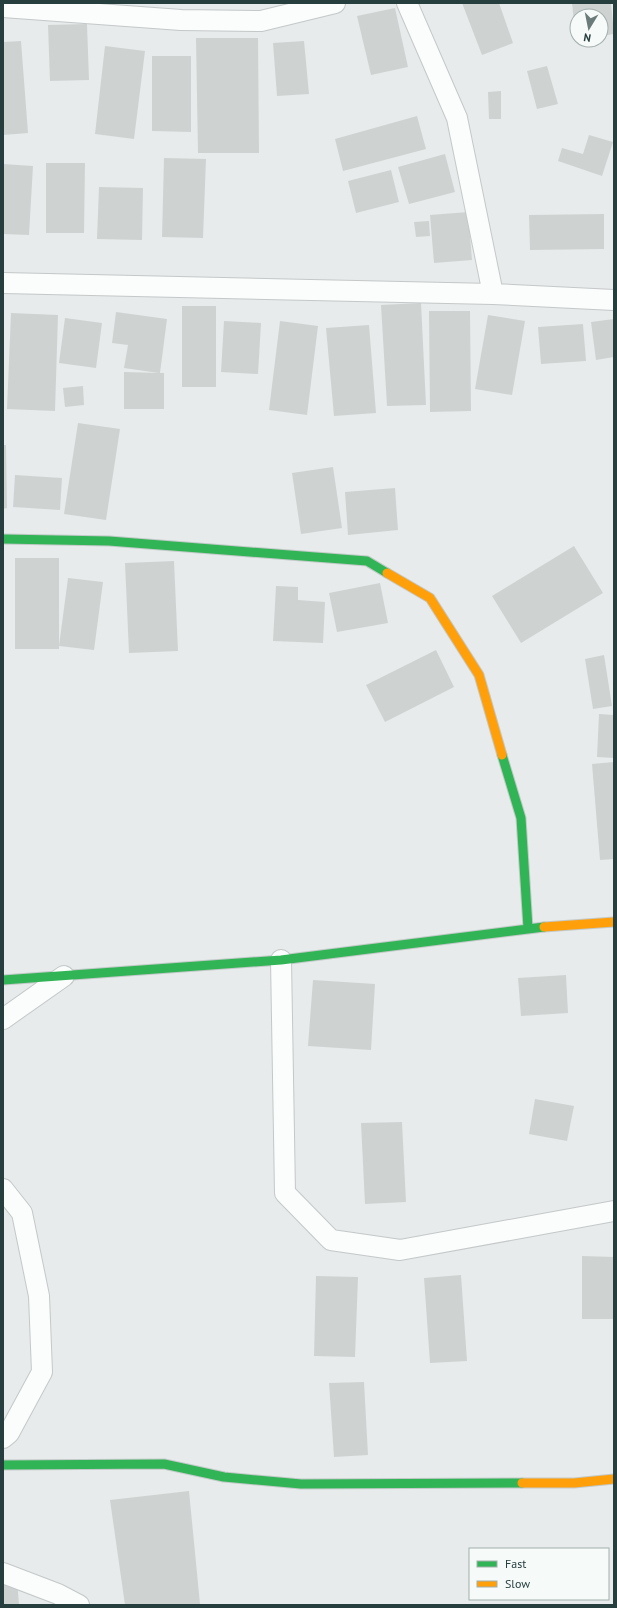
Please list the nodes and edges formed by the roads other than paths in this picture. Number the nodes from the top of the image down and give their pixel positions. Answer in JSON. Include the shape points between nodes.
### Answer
{"nodes":[{"id":1,"x":335,"y":3,"type":"edge"},
{"id":2,"x":408,"y":3,"type":"edge"},
{"id":3,"x":3,"y":7,"type":"edge"},
{"id":4,"x":3,"y":283,"type":"edge"},
{"id":5,"x":493,"y":294,"type":"junction"},
{"id":6,"x":614,"y":300,"type":"edge"},
{"id":7,"x":3,"y":539,"type":"edge"},
{"id":8,"x":614,"y":922,"type":"edge"},
{"id":9,"x":528,"y":928,"type":"junction"},
{"id":10,"x":281,"y":960,"type":"junction"},
{"id":11,"x":64,"y":976,"type":"junction"},
{"id":12,"x":3,"y":980,"type":"edge"},
{"id":13,"x":3,"y":1019,"type":"edge"},
{"id":14,"x":3,"y":1190,"type":"edge"},
{"id":15,"x":614,"y":1211,"type":"edge"},
{"id":16,"x":3,"y":1438,"type":"edge"},
{"id":17,"x":3,"y":1465,"type":"edge"},
{"id":18,"x":614,"y":1478,"type":"edge"},
{"id":19,"x":3,"y":1574,"type":"edge"},
{"id":20,"x":79,"y":1605,"type":"edge"}],
"edges":[{"from":1,"to":3,"type":"street","via":[[261,22],[181,20]]},
{"from":2,"to":5,"type":"street","via":[[457,118]]},
{"from":4,"to":5,"type":"street"},
{"from":5,"to":6,"type":"street"},
{"from":7,"to":9,"type":"street","via":[[109,541],[367,560],[430,598],[479,675],[521,818]]},
{"from":8,"to":9,"type":"street"},
{"from":9,"to":10,"type":"street"},
{"from":10,"to":11,"type":"street"},
{"from":10,"to":15,"type":"street","via":[[285,1193],[331,1240],[400,1250]]},
{"from":11,"to":12,"type":"street"},
{"from":11,"to":13,"type":"street"},
{"from":14,"to":16,"type":"street","via":[[22,1213],[39,1296],[42,1372],[9,1433]]},
{"from":17,"to":18,"type":"street","via":[[164,1464],[224,1477],[301,1484],[574,1483]]},
{"from":19,"to":20,"type":"street","via":[[58,1594]]}]}
